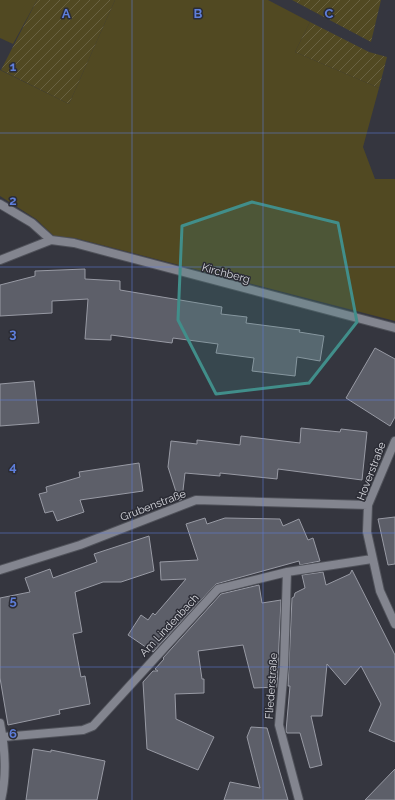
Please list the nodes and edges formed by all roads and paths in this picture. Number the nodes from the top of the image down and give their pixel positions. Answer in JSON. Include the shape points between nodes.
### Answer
{"nodes":[{"id":1,"x":0,"y":204,"type":"edge"},
{"id":2,"x":51,"y":240,"type":"junction"},
{"id":3,"x":0,"y":260,"type":"edge"},
{"id":4,"x":395,"y":328,"type":"edge"},
{"id":5,"x":395,"y":441,"type":"edge"},
{"id":6,"x":368,"y":505,"type":"junction"},
{"id":7,"x":372,"y":559,"type":"junction"},
{"id":8,"x":0,"y":570,"type":"edge"},
{"id":9,"x":287,"y":572,"type":"junction"},
{"id":10,"x":395,"y":606,"type":"edge"},
{"id":11,"x":386,"y":607,"type":"junction"},
{"id":12,"x":395,"y":624,"type":"edge"},
{"id":13,"x":0,"y":722,"type":"edge"},
{"id":14,"x":3,"y":737,"type":"junction"},
{"id":15,"x":1,"y":800,"type":"edge"},
{"id":16,"x":298,"y":800,"type":"edge"}],
"edges":[{"from":1,"to":2,"type":"street","via":[[32,223]]},
{"from":2,"to":3,"type":"street","name":"Kirchberg"},
{"from":2,"to":4,"type":"street","name":"Kirchberg","via":[[74,243]]},
{"from":5,"to":6,"type":"street","name":"Hoverstraße"},
{"from":6,"to":7,"type":"street","name":"Hoverstraße","via":[[367,532]]},
{"from":6,"to":8,"type":"street","name":"Grubenstraße","via":[[196,500],[80,545]]},
{"from":7,"to":9,"type":"street","name":"Am Lindenbach"},
{"from":7,"to":11,"type":"street","name":"Hoverstraße"},
{"from":9,"to":14,"type":"street","name":"Am Lindenbach","via":[[218,589],[93,726],[82,730]]},
{"from":9,"to":16,"type":"street","name":"Fliederstraße","via":[[279,724]]},
{"from":10,"to":11,"type":"street"},
{"from":11,"to":12,"type":"street","name":"Hoverstraße"},
{"from":13,"to":14,"type":"street"},
{"from":14,"to":15,"type":"street","via":[[5,782]]}]}
